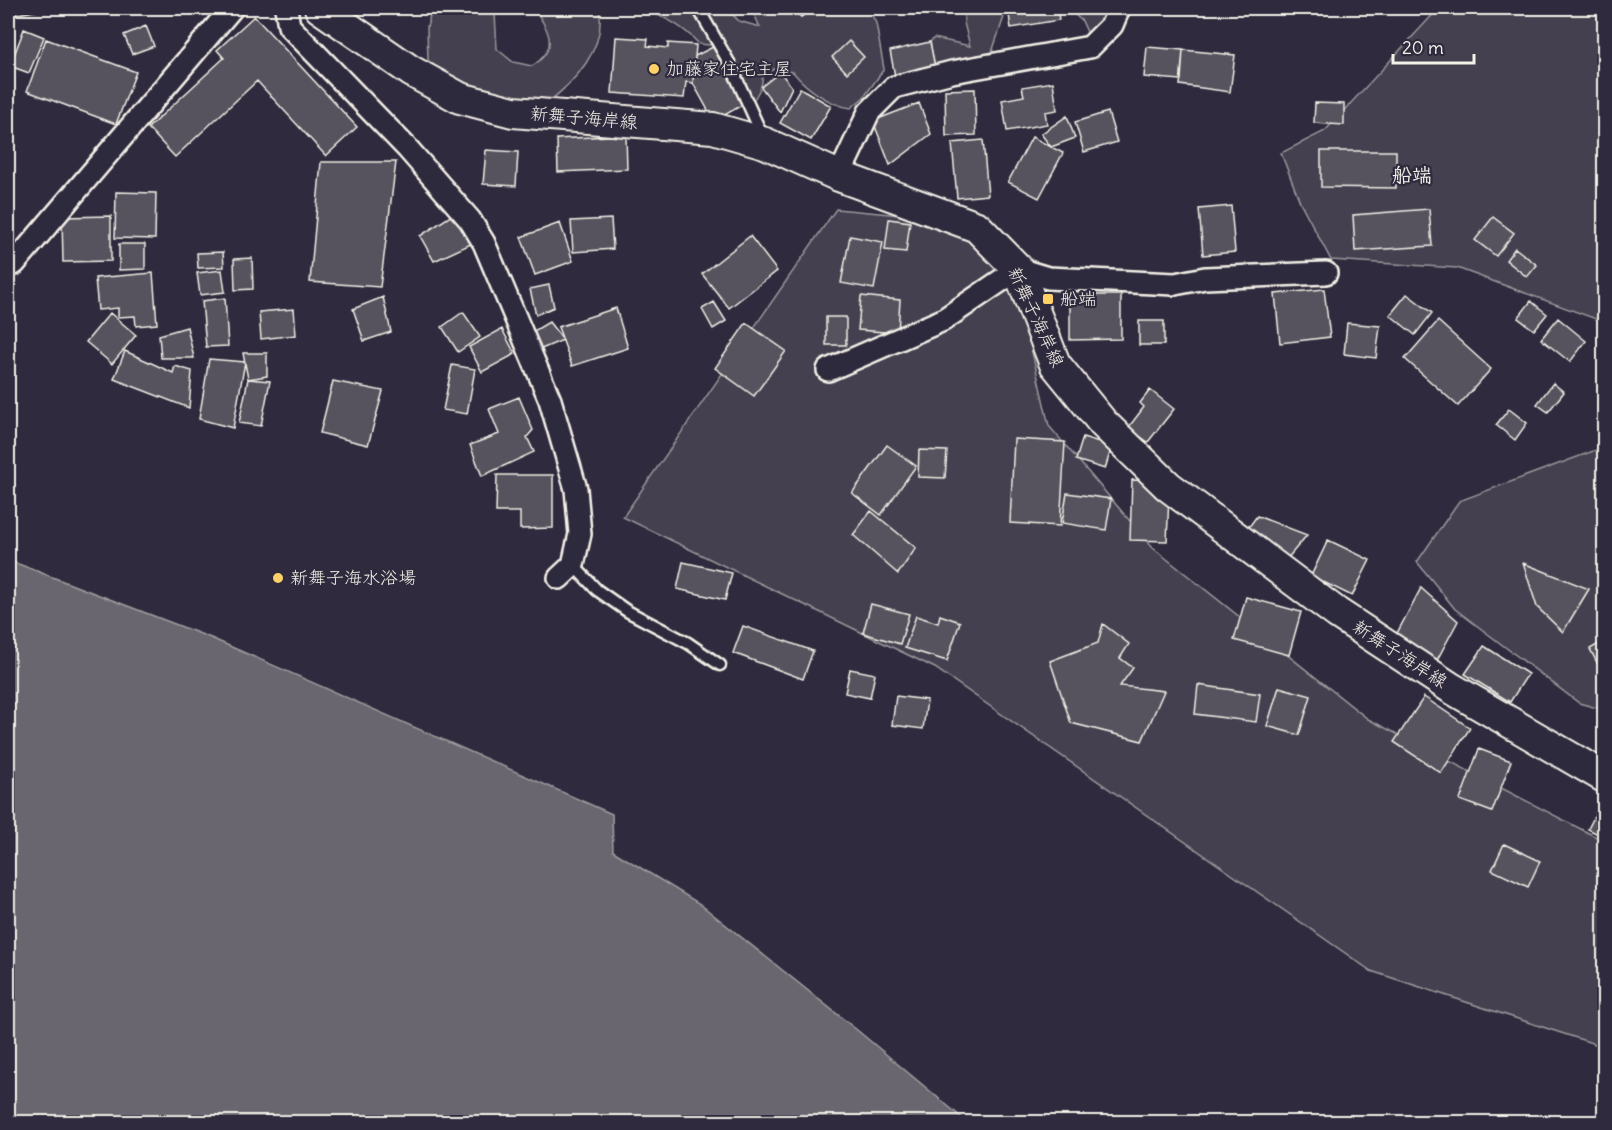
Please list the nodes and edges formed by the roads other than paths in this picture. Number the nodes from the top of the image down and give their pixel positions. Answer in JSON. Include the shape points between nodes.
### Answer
{"nodes":[{"id":1,"x":232,"y":8,"type":"edge"},
{"id":2,"x":286,"y":8,"type":"edge"},
{"id":3,"x":320,"y":8,"type":"edge"},
{"id":4,"x":698,"y":8,"type":"edge"},
{"id":5,"x":1119,"y":8,"type":"edge"},
{"id":6,"x":765,"y":143,"type":"junction"},
{"id":7,"x":839,"y":176,"type":"junction"},
{"id":8,"x":14,"y":264,"type":"dead end"},
{"id":9,"x":1018,"y":269,"type":"junction"},
{"id":10,"x":1326,"y":273,"type":"dead end"},
{"id":11,"x":828,"y":370,"type":"dead end"},
{"id":12,"x":566,"y":572,"type":"joint"},
{"id":13,"x":720,"y":665,"type":"dead end"},
{"id":14,"x":1605,"y":777,"type":"edge"}],
"edges":[{"from":1,"to":8,"type":"street"},
{"from":2,"to":12,"type":"street","via":[[290,26],[408,149],[470,220],[484,243],[550,400],[576,489],[580,534]]},
{"from":3,"to":6,"type":"main road","name":"新舞子海岸線","via":[[411,71],[460,98],[513,112],[713,128]]},
{"from":4,"to":6,"type":"lane","via":[[730,64]]},
{"from":5,"to":7,"type":"street","via":[[1112,25],[1090,47],[952,72],[894,87],[869,112]]},
{"from":6,"to":7,"type":"main road","name":"新舞子海岸線"},
{"from":7,"to":9,"type":"main road","name":"新舞子海岸線","via":[[977,227]]},
{"from":9,"to":10,"type":"street","via":[[1048,278],[1175,284],[1205,278]]},
{"from":9,"to":11,"type":"street","via":[[943,320]]},
{"from":9,"to":14,"type":"main road","name":"新舞子海岸線","via":[[1055,364],[1103,423],[1168,486],[1337,613],[1451,688]]},
{"from":12,"to":13,"type":"lane"}]}
